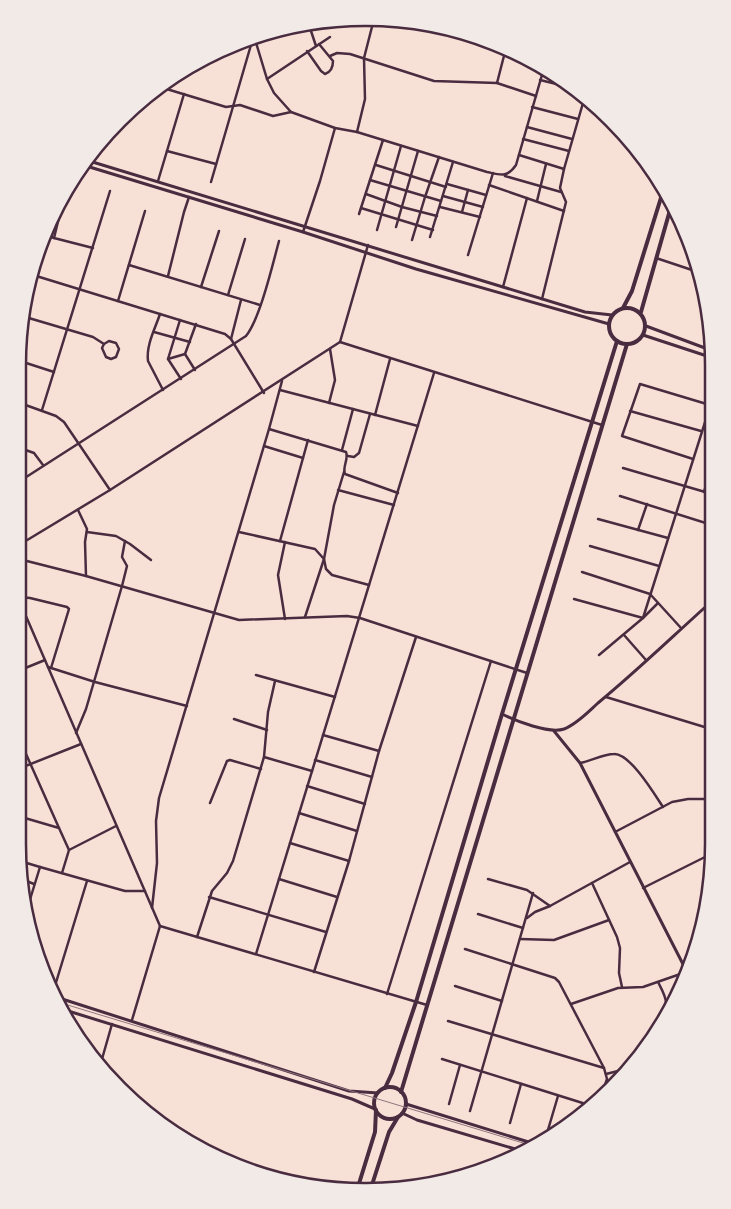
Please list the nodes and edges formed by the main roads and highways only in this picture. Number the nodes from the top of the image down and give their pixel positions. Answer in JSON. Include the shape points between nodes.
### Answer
{"nodes":[{"id":1,"x":661,"y":199,"type":"edge"},
{"id":2,"x":669,"y":213,"type":"edge"},
{"id":3,"x":623,"y":308,"type":"junction"},
{"id":4,"x":641,"y":312,"type":"junction"},
{"id":5,"x":617,"y":341,"type":"junction"},
{"id":6,"x":627,"y":344,"type":"junction"},
{"id":7,"x":385,"y":1088,"type":"junction"},
{"id":8,"x":401,"y":1092,"type":"junction"},
{"id":9,"x":375,"y":1110,"type":"junction"},
{"id":10,"x":398,"y":1117,"type":"junction"},
{"id":11,"x":358,"y":1183,"type":"edge"},
{"id":12,"x":373,"y":1183,"type":"edge"}],
"edges":[{"from":1,"to":3,"type":"main road","via":[[632,291]]},
{"from":2,"to":4,"type":"main road"},
{"from":3,"to":4,"type":"main road"},
{"from":3,"to":5,"type":"main road","via":[[612,315],[609,324],[610,333]]},
{"from":4,"to":6,"type":"main road","via":[[646,326],[643,335],[634,343]]},
{"from":5,"to":6,"type":"main road"},
{"from":5,"to":7,"type":"main road","via":[[416,1002]]},
{"from":6,"to":8,"type":"main road"},
{"from":7,"to":8,"type":"main road"},
{"from":7,"to":9,"type":"main road","via":[[374,1100]]},
{"from":8,"to":10,"type":"main road","via":[[406,1104]]},
{"from":9,"to":10,"type":"main road","via":[[388,1119]]},
{"from":9,"to":11,"type":"main road","via":[[375,1132]]},
{"from":10,"to":12,"type":"main road","via":[[389,1132]]}]}
